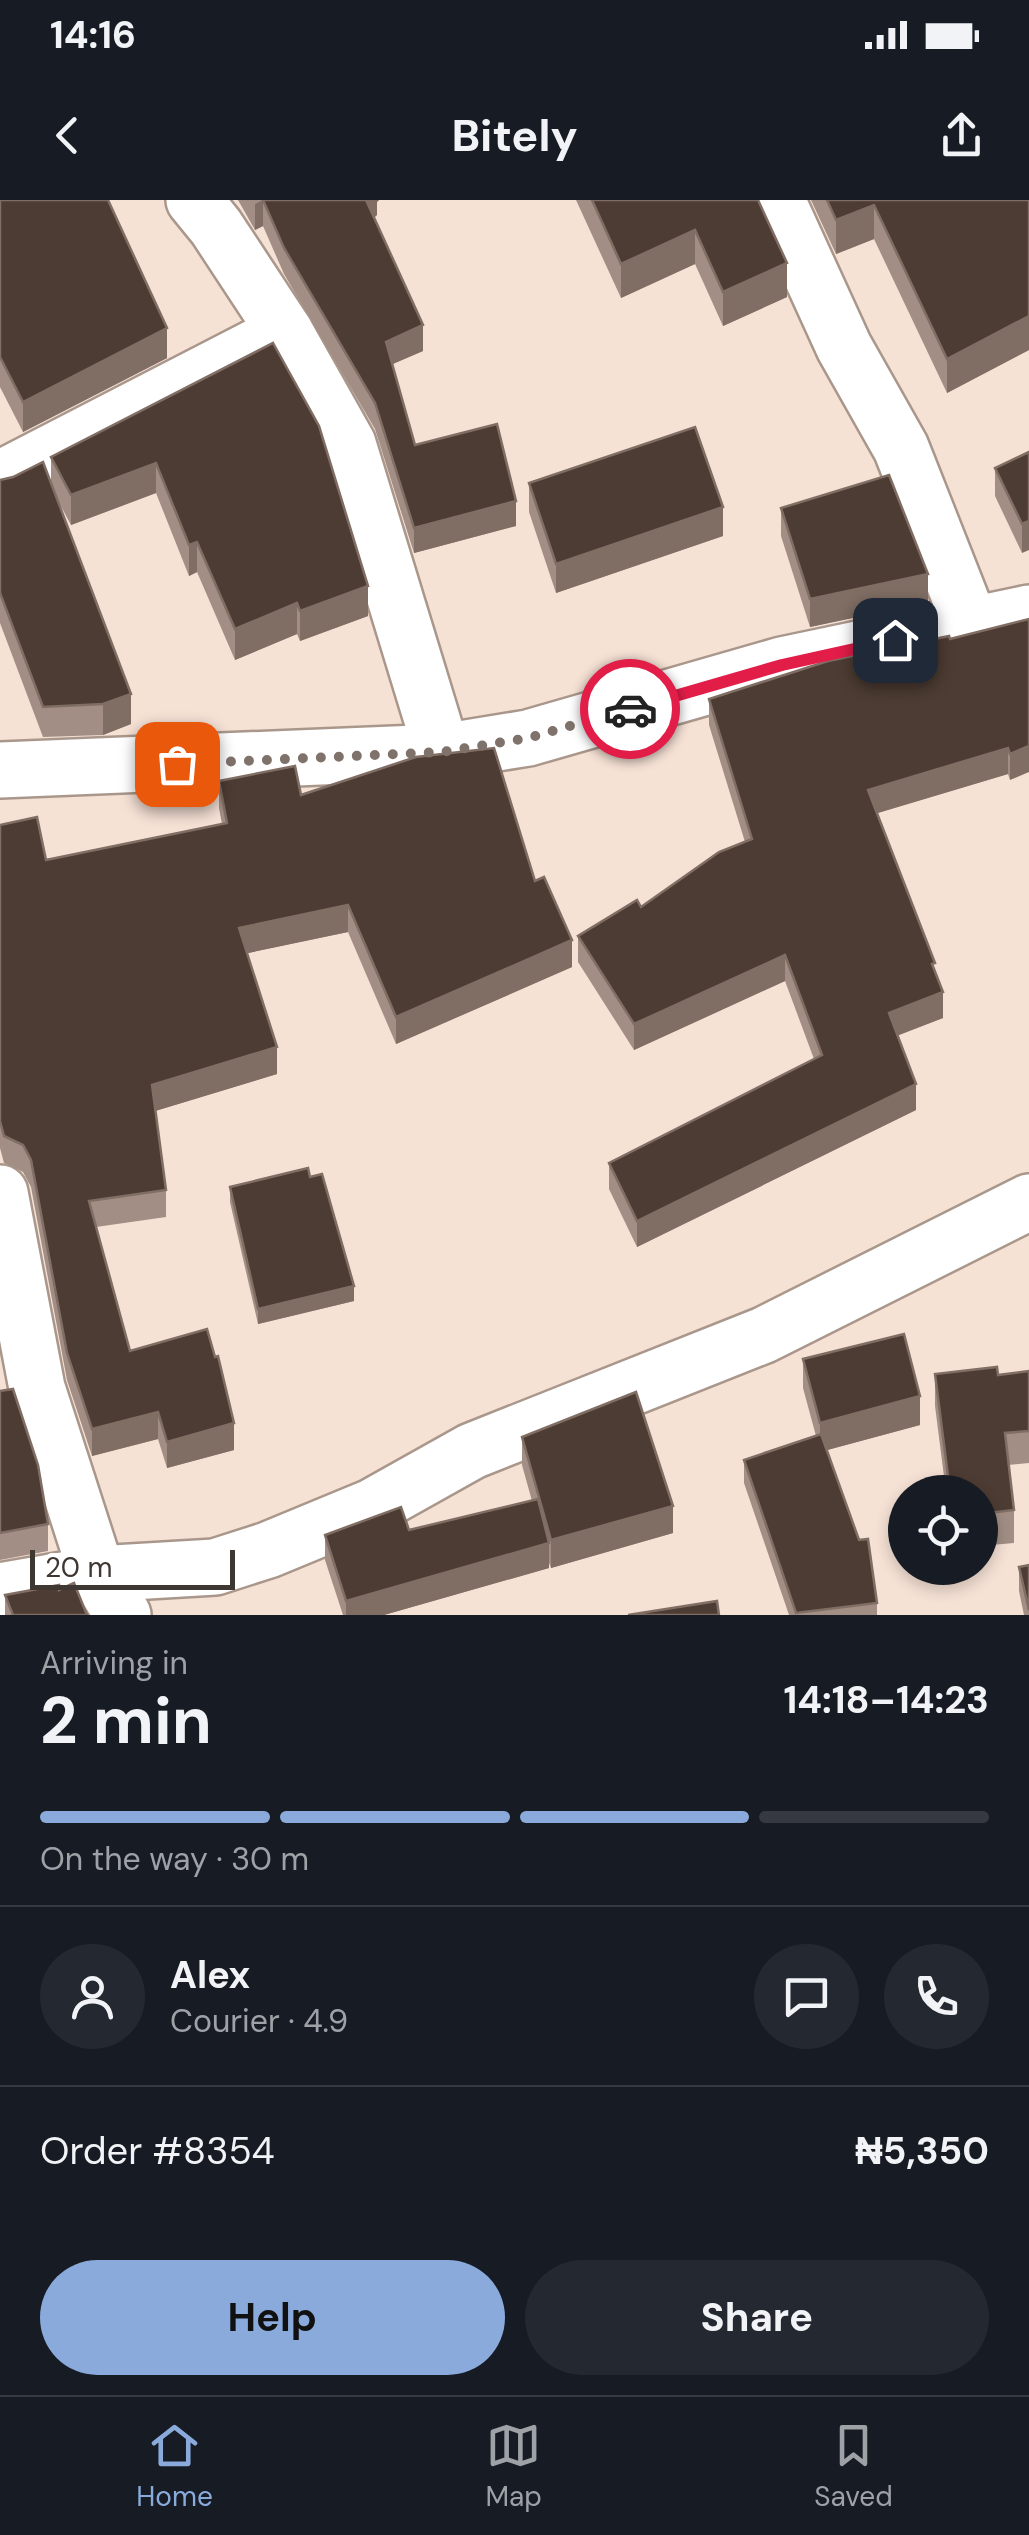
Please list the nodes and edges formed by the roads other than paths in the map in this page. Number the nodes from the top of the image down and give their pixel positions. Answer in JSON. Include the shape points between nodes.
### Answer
{"nodes":[{"id":1,"x":194,"y":200,"type":"edge"},
{"id":2,"x":777,"y":200,"type":"edge"},
{"id":3,"x":285,"y":332,"type":"junction"},
{"id":4,"x":0,"y":479,"type":"edge"},
{"id":5,"x":1029,"y":613,"type":"edge"},
{"id":6,"x":970,"y":624,"type":"junction"},
{"id":7,"x":442,"y":752,"type":"junction"},
{"id":8,"x":0,"y":770,"type":"edge"},
{"id":9,"x":0,"y":1193,"type":"edge"},
{"id":10,"x":1029,"y":1202,"type":"edge"},
{"id":11,"x":0,"y":1591,"type":"edge"},
{"id":12,"x":110,"y":1595,"type":"edge"}],
"edges":[{"from":1,"to":3,"type":"street"},
{"from":2,"to":6,"type":"street","via":[[844,347],[901,448]]},
{"from":3,"to":4,"type":"street"},
{"from":3,"to":7,"type":"street","via":[[348,444]]},
{"from":5,"to":6,"type":"street"},
{"from":6,"to":7,"type":"street","via":[[782,665],[528,738]]},
{"from":7,"to":8,"type":"street"},
{"from":9,"to":12,"type":"street","via":[[36,1388]]},
{"from":10,"to":12,"type":"street","via":[[764,1335],[472,1452],[372,1507],[268,1550]]},
{"from":11,"to":12,"type":"street"}]}
